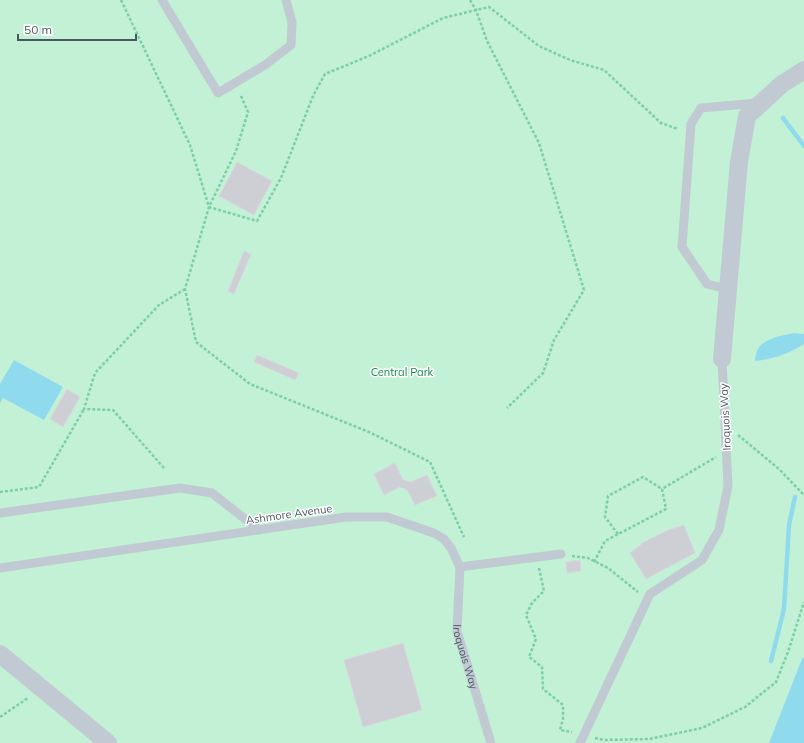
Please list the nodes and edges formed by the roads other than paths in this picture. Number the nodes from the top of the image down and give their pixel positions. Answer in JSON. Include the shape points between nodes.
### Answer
{"nodes":[{"id":1,"x":162,"y":0,"type":"edge"},
{"id":2,"x":286,"y":0,"type":"edge"},
{"id":3,"x":804,"y":70,"type":"edge"},
{"id":4,"x":761,"y":103,"type":"junction"},
{"id":5,"x":727,"y":289,"type":"junction"},
{"id":6,"x":722,"y":359,"type":"joint"},
{"id":7,"x":0,"y":513,"type":"edge"},
{"id":8,"x":259,"y":530,"type":"junction"},
{"id":9,"x":562,"y":554,"type":"road end"},
{"id":10,"x":460,"y":567,"type":"junction"},
{"id":11,"x":0,"y":568,"type":"edge"},
{"id":12,"x":0,"y":654,"type":"edge"},
{"id":13,"x":582,"y":739,"type":"edge"},
{"id":14,"x":108,"y":743,"type":"edge"},
{"id":15,"x":491,"y":743,"type":"edge"}],
"edges":[{"from":1,"to":2,"type":"lane","via":[[218,93],[265,65],[292,45],[292,22]]},
{"from":3,"to":4,"type":"street","name":"Iroquois Way","via":[[782,84]]},
{"from":4,"to":5,"type":"street","name":"Iroquois Way","via":[[747,116],[739,162]]},
{"from":4,"to":5,"type":"lane","via":[[701,108],[691,124],[682,247],[707,284]]},
{"from":5,"to":6,"type":"street","name":"Iroquois Way"},
{"from":6,"to":13,"type":"lane","name":"Iroquois Way","via":[[728,486],[719,530],[702,560],[650,594]]},
{"from":7,"to":8,"type":"lane","via":[[180,488],[212,493]]},
{"from":8,"to":10,"type":"lane","name":"Ashmore Avenue","via":[[346,517],[387,517],[444,539]]},
{"from":8,"to":11,"type":"lane","name":"Ashmore Avenue"},
{"from":9,"to":10,"type":"lane"},
{"from":10,"to":15,"type":"lane","name":"Iroquois Way","via":[[458,631]]},
{"from":12,"to":14,"type":"street"}]}
